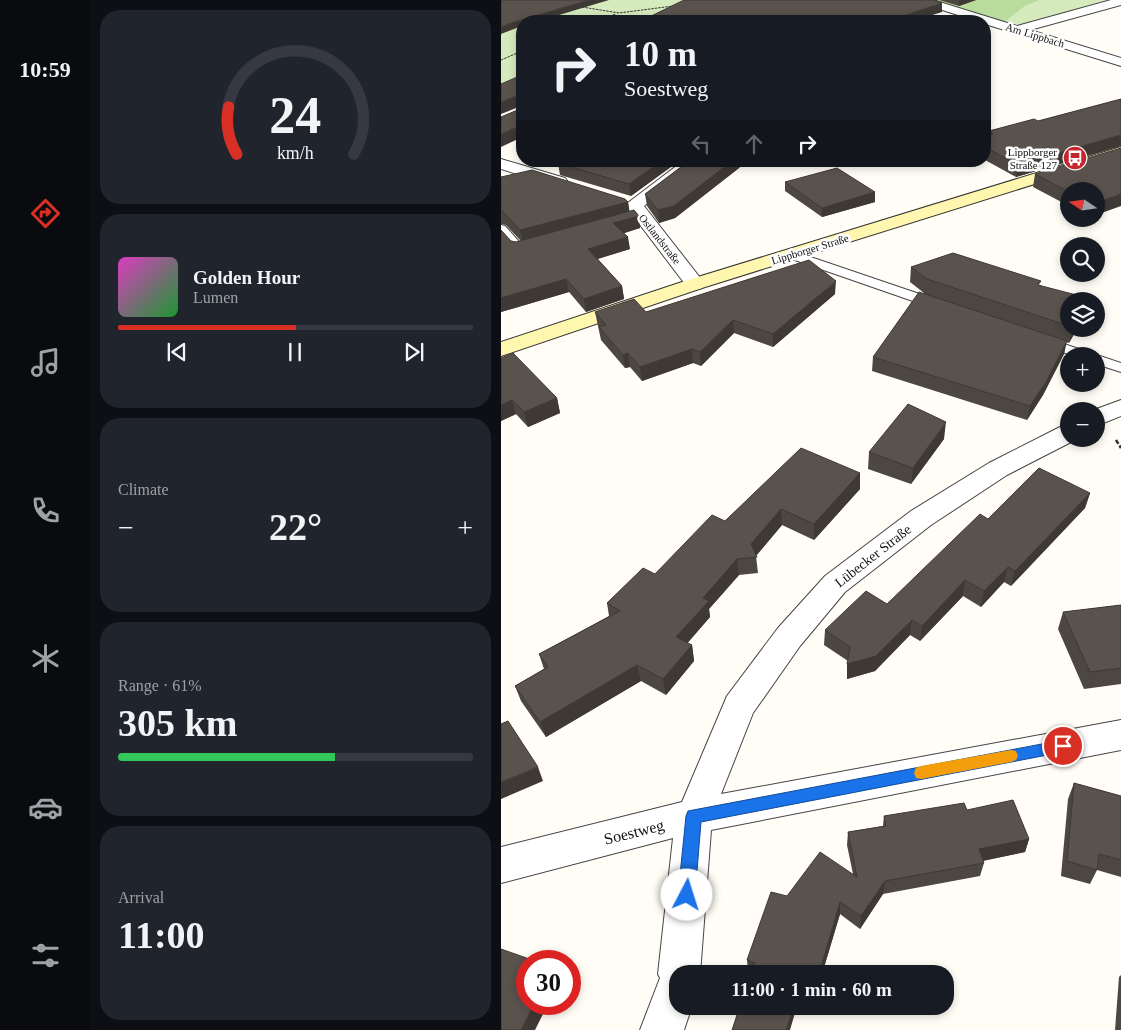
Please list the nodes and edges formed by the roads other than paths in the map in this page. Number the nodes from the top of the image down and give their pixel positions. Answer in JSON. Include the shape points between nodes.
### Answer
{"nodes":[{"id":1,"x":921,"y":0,"type":"edge"},
{"id":2,"x":1121,"y":1,"type":"edge"},
{"id":3,"x":968,"y":15,"type":"edge"},
{"id":4,"x":991,"y":22,"type":"edge"},
{"id":5,"x":1016,"y":30,"type":"junction"},
{"id":6,"x":999,"y":35,"type":"dead end"},
{"id":7,"x":1121,"y":62,"type":"edge"},
{"id":8,"x":1121,"y":152,"type":"edge"},
{"id":9,"x":501,"y":164,"type":"edge"},
{"id":10,"x":687,"y":167,"type":"edge"},
{"id":11,"x":577,"y":188,"type":"edge"},
{"id":12,"x":615,"y":199,"type":"edge"},
{"id":13,"x":636,"y":213,"type":"junction"},
{"id":14,"x":501,"y":229,"type":"edge"},
{"id":15,"x":547,"y":242,"type":"edge"},
{"id":16,"x":793,"y":255,"type":"junction"},
{"id":17,"x":695,"y":284,"type":"junction"},
{"id":18,"x":949,"y":309,"type":"edge"},
{"id":19,"x":1032,"y":337,"type":"edge"},
{"id":20,"x":1061,"y":347,"type":"edge"},
{"id":21,"x":501,"y":349,"type":"edge"},
{"id":22,"x":1105,"y":362,"type":"edge"},
{"id":23,"x":1121,"y":368,"type":"edge"},
{"id":24,"x":1121,"y":407,"type":"edge"},
{"id":25,"x":1105,"y":414,"type":"edge"},
{"id":26,"x":1060,"y":437,"type":"edge"},
{"id":27,"x":1121,"y":735,"type":"edge"},
{"id":28,"x":694,"y":816,"type":"junction"},
{"id":29,"x":501,"y":866,"type":"edge"},
{"id":30,"x":680,"y":965,"type":"edge"},
{"id":31,"x":669,"y":1010,"type":"edge"},
{"id":32,"x":662,"y":1030,"type":"edge"}],
"edges":[{"from":1,"to":3,"type":"street","name":"Am Lippbach"},
{"from":2,"to":5,"type":"street"},
{"from":4,"to":5,"type":"street","name":"Am Lippbach"},
{"from":5,"to":6,"type":"street"},
{"from":5,"to":7,"type":"street","name":"Am Lippbach"},
{"from":8,"to":16,"type":"main road","name":"Lippborger Straße"},
{"from":9,"to":11,"type":"street"},
{"from":10,"to":13,"type":"street","name":"Ostlandstraße"},
{"from":12,"to":13,"type":"street"},
{"from":13,"to":17,"type":"street","name":"Ostlandstraße"},
{"from":14,"to":15,"type":"lane","via":[[519,250]]},
{"from":16,"to":17,"type":"main road","name":"Lippborger Straße"},
{"from":16,"to":18,"type":"lane"},
{"from":17,"to":21,"type":"main road","name":"Lippborger Straße"},
{"from":19,"to":20,"type":"lane"},
{"from":22,"to":23,"type":"lane"},
{"from":24,"to":25,"type":"street"},
{"from":26,"to":28,"type":"street","name":"Lübecker Straße","via":[[998,469],[921,518],[835,584],[789,637],[739,706]]},
{"from":27,"to":28,"type":"street","name":"Soestweg"},
{"from":28,"to":29,"type":"street","name":"Soestweg"},
{"from":28,"to":30,"type":"street","name":"Lübecker Straße"},
{"from":31,"to":32,"type":"street"}]}
